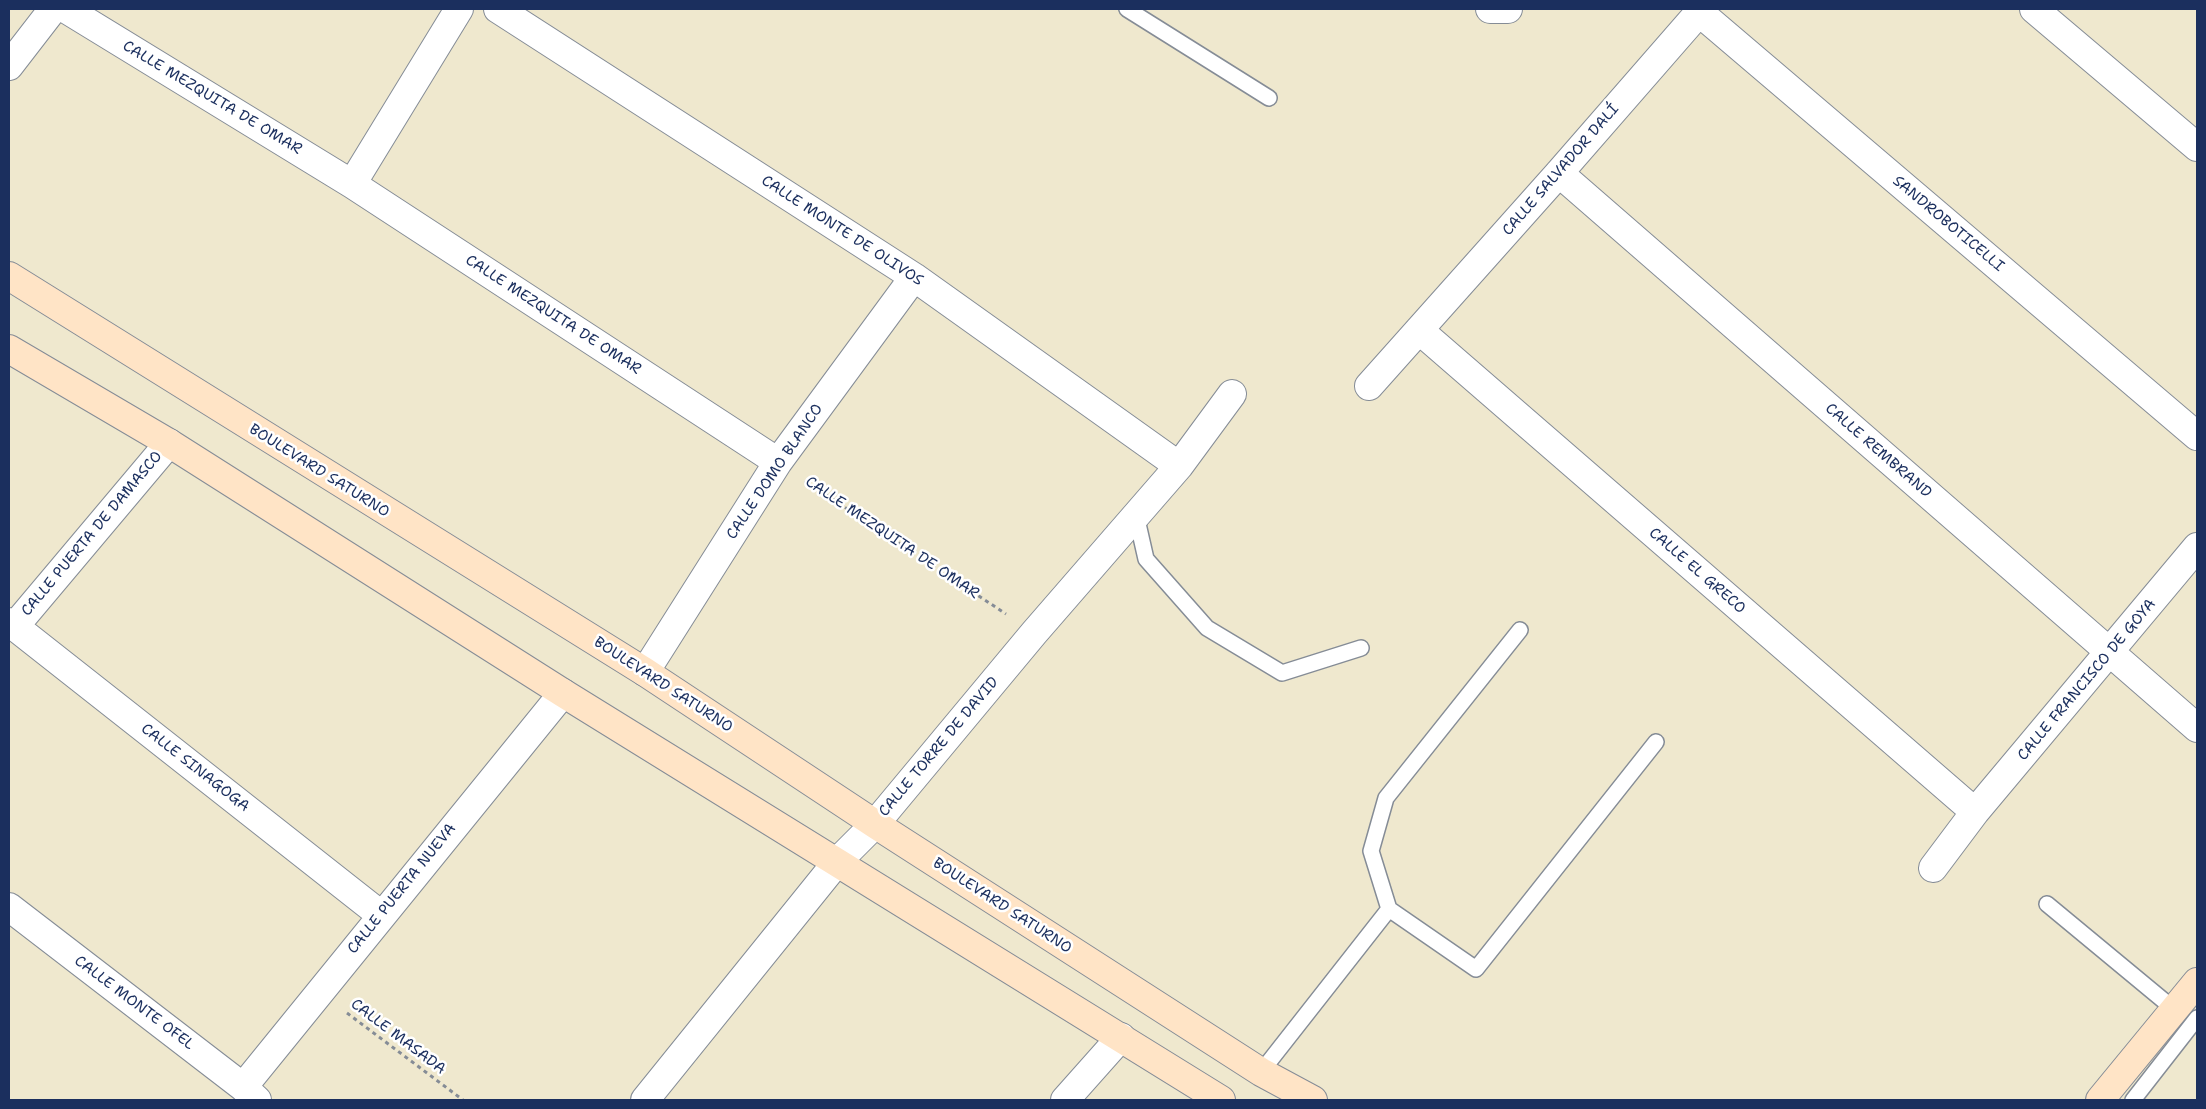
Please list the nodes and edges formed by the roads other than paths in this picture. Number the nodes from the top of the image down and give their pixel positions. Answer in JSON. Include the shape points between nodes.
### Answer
{"nodes":[{"id":1,"x":53,"y":9,"type":"edge"},
{"id":2,"x":66,"y":9,"type":"edge"},
{"id":3,"x":459,"y":9,"type":"edge"},
{"id":4,"x":498,"y":9,"type":"edge"},
{"id":5,"x":1127,"y":9,"type":"edge"},
{"id":6,"x":1490,"y":9,"type":"edge"},
{"id":7,"x":1508,"y":9,"type":"edge"},
{"id":8,"x":2034,"y":9,"type":"edge"},
{"id":9,"x":1700,"y":11,"type":"edge"},
{"id":10,"x":9,"y":66,"type":"edge"},
{"id":11,"x":1269,"y":98,"type":"dead end"},
{"id":12,"x":2197,"y":147,"type":"edge"},
{"id":13,"x":1560,"y":174,"type":"junction"},
{"id":14,"x":352,"y":184,"type":"junction"},
{"id":15,"x":9,"y":276,"type":"edge"},
{"id":16,"x":914,"y":277,"type":"junction"},
{"id":17,"x":1419,"y":330,"type":"junction"},
{"id":18,"x":9,"y":349,"type":"edge"},
{"id":19,"x":1369,"y":386,"type":"dead end"},
{"id":20,"x":1232,"y":394,"type":"dead end"},
{"id":21,"x":2197,"y":436,"type":"edge"},
{"id":22,"x":169,"y":443,"type":"junction"},
{"id":23,"x":778,"y":462,"type":"junction"},
{"id":24,"x":1179,"y":466,"type":"junction"},
{"id":25,"x":1136,"y":515,"type":"junction"},
{"id":26,"x":2197,"y":548,"type":"edge"},
{"id":27,"x":12,"y":624,"type":"edge"},
{"id":28,"x":1520,"y":630,"type":"dead end"},
{"id":29,"x":1360,"y":648,"type":"dead end"},
{"id":30,"x":2110,"y":654,"type":"junction"},
{"id":31,"x":645,"y":672,"type":"junction"},
{"id":32,"x":563,"y":692,"type":"junction"},
{"id":33,"x":2197,"y":728,"type":"edge"},
{"id":34,"x":1656,"y":742,"type":"dead end"},
{"id":35,"x":1975,"y":812,"type":"junction"},
{"id":36,"x":875,"y":824,"type":"junction"},
{"id":37,"x":837,"y":862,"type":"junction"},
{"id":38,"x":1932,"y":868,"type":"dead end"},
{"id":39,"x":2047,"y":904,"type":"dead end"},
{"id":40,"x":9,"y":907,"type":"edge"},
{"id":41,"x":1390,"y":909,"type":"junction"},
{"id":42,"x":381,"y":915,"type":"junction"},
{"id":43,"x":2197,"y":982,"type":"edge"},
{"id":44,"x":2186,"y":1014,"type":"edge"},
{"id":45,"x":1121,"y":1037,"type":"junction"},
{"id":46,"x":1262,"y":1072,"type":"junction"},
{"id":47,"x":250,"y":1094,"type":"edge"},
{"id":48,"x":646,"y":1100,"type":"edge"},
{"id":49,"x":1065,"y":1100,"type":"edge"},
{"id":50,"x":1222,"y":1100,"type":"edge"},
{"id":51,"x":1313,"y":1100,"type":"edge"},
{"id":52,"x":2100,"y":1100,"type":"edge"},
{"id":53,"x":2133,"y":1100,"type":"edge"}],
"edges":[{"from":1,"to":10,"type":"street"},
{"from":2,"to":14,"type":"street","name":"CALLE MEZQUITA DE OMAR"},
{"from":3,"to":14,"type":"street"},
{"from":4,"to":16,"type":"street","name":"CALLE MONTE DE OLIVOS"},
{"from":5,"to":11,"type":"lane"},
{"from":6,"to":7,"type":"street"},
{"from":8,"to":12,"type":"street"},
{"from":9,"to":13,"type":"street","name":"CALLE SALVADOR DALÍ"},
{"from":9,"to":21,"type":"street","name":"SANDROBOTICELLI"},
{"from":13,"to":17,"type":"street","name":"CALLE SALVADOR DALÍ"},
{"from":13,"to":30,"type":"street","name":"CALLE REMBRAND"},
{"from":14,"to":23,"type":"street","name":"CALLE MEZQUITA DE OMAR"},
{"from":15,"to":31,"type":"street","name":"BOULEVARD SATURNO"},
{"from":16,"to":23,"type":"street","name":"CALLE DOMO BLANCO"},
{"from":16,"to":24,"type":"street","name":"CALLE MONTE DE OLIVOS"},
{"from":17,"to":19,"type":"street","name":"CALLE SALVADOR DALÍ"},
{"from":17,"to":35,"type":"street","name":"CALLE EL GRECO"},
{"from":18,"to":22,"type":"street"},
{"from":20,"to":24,"type":"street","name":"CALLE TORRE DE DAVID"},
{"from":22,"to":27,"type":"street","name":"CALLE PUERTA DE DAMASCO"},
{"from":22,"to":32,"type":"street"},
{"from":23,"to":31,"type":"street","name":"CALLE DOMO BLANCO"},
{"from":24,"to":25,"type":"street","name":"CALLE TORRE DE DAVID"},
{"from":25,"to":29,"type":"lane","via":[[1146,559],[1207,628],[1282,673]]},
{"from":25,"to":36,"type":"street","name":"CALLE TORRE DE DAVID"},
{"from":26,"to":30,"type":"street","name":"CALLE FRANCISCO DE GOYA"},
{"from":27,"to":42,"type":"street","name":"CALLE SINAGOGA"},
{"from":28,"to":41,"type":"lane","via":[[1386,798],[1371,851]]},
{"from":30,"to":33,"type":"street","name":"CALLE REMBRAND"},
{"from":30,"to":35,"type":"street","name":"CALLE FRANCISCO DE GOYA"},
{"from":31,"to":36,"type":"street","name":"BOULEVARD SATURNO"},
{"from":32,"to":37,"type":"street"},
{"from":32,"to":42,"type":"street","name":"CALLE PUERTA NUEVA"},
{"from":34,"to":41,"type":"lane","via":[[1476,969]]},
{"from":35,"to":38,"type":"street","name":"CALLE FRANCISCO DE GOYA"},
{"from":36,"to":37,"type":"street","name":"CALLE TORRE DE DAVID"},
{"from":36,"to":46,"type":"street","name":"BOULEVARD SATURNO"},
{"from":37,"to":45,"type":"street"},
{"from":37,"to":48,"type":"street","name":"CALLE TORRE DE DAVID"},
{"from":39,"to":44,"type":"lane"},
{"from":40,"to":47,"type":"street","name":"CALLE MONTE OFEL"},
{"from":41,"to":46,"type":"lane"},
{"from":42,"to":47,"type":"street","name":"CALLE PUERTA NUEVA","via":[[318,992]]},
{"from":43,"to":44,"type":"street"},
{"from":44,"to":52,"type":"street"},
{"from":44,"to":53,"type":"lane"},
{"from":45,"to":49,"type":"street"},
{"from":45,"to":50,"type":"street"},
{"from":46,"to":51,"type":"street","name":"BOULEVARD SATURNO"}]}
